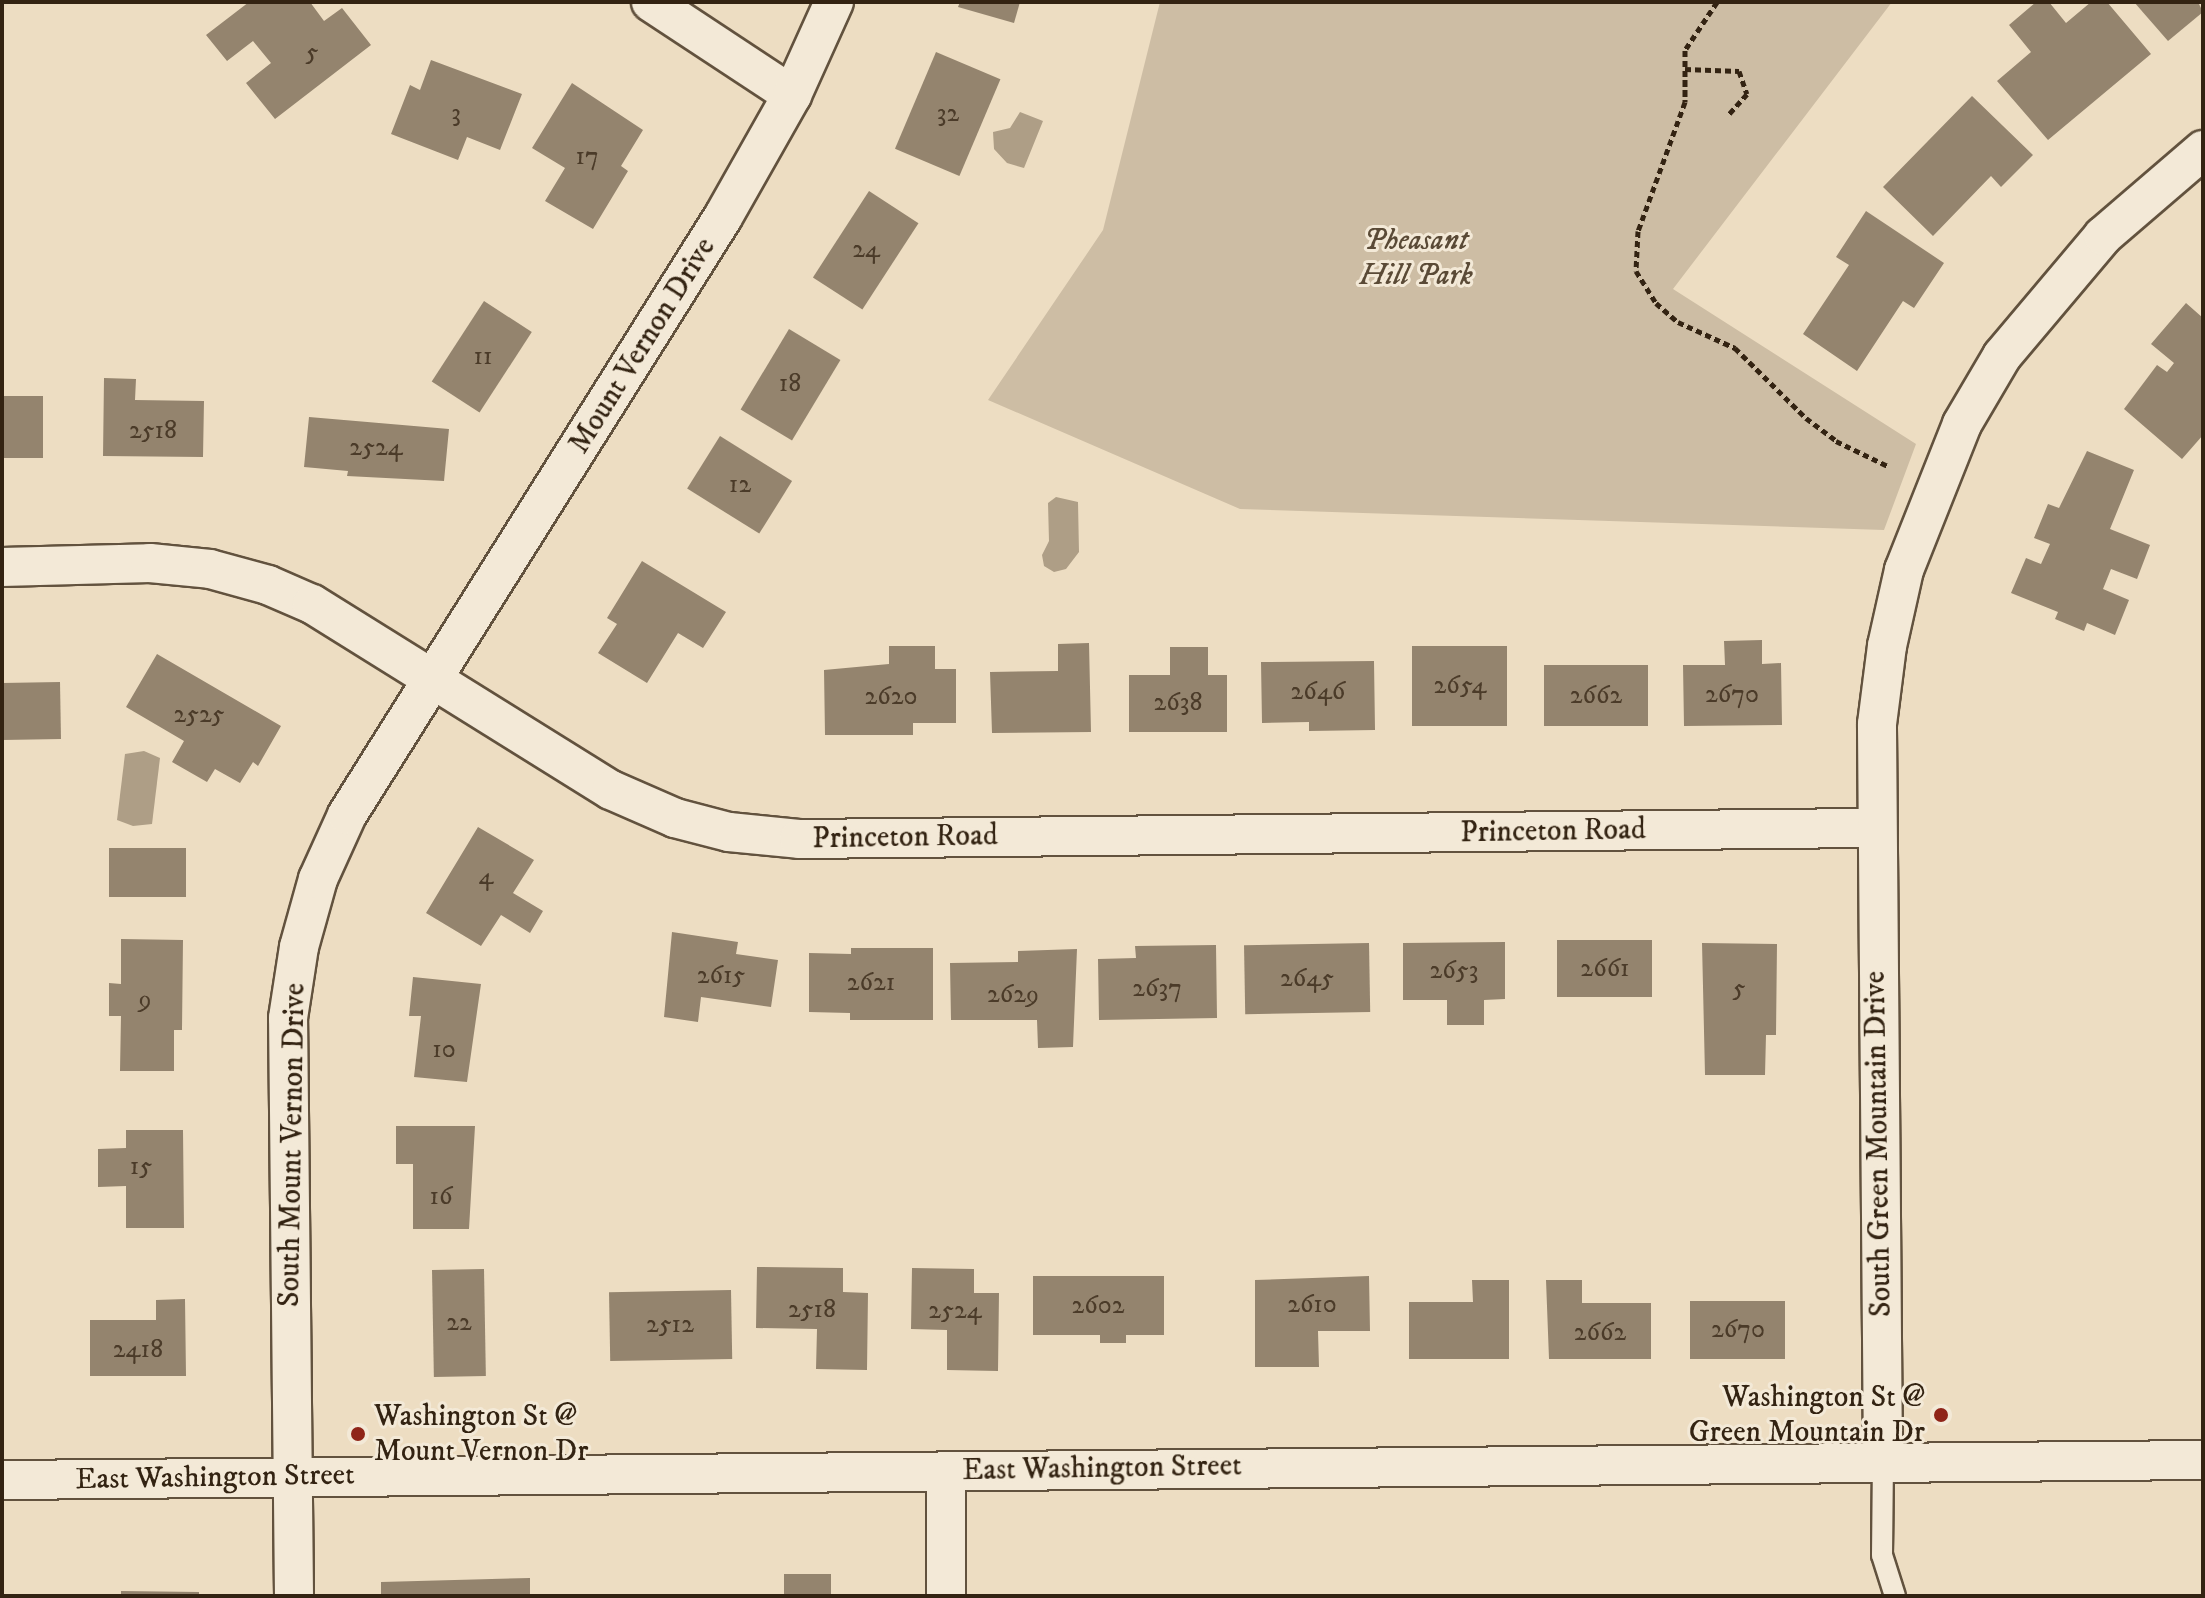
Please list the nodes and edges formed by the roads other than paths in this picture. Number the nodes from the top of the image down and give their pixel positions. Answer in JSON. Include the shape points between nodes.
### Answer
{"nodes":[{"id":1,"x":651,"y":2,"type":"edge"},
{"id":2,"x":834,"y":2,"type":"edge"},
{"id":3,"x":792,"y":95,"type":"junction"},
{"id":4,"x":2203,"y":150,"type":"edge"},
{"id":5,"x":2,"y":567,"type":"edge"},
{"id":6,"x":433,"y":680,"type":"junction"},
{"id":7,"x":1876,"y":828,"type":"junction"},
{"id":8,"x":1883,"y":1460,"type":"junction"},
{"id":9,"x":2203,"y":1460,"type":"edge"},
{"id":10,"x":946,"y":1471,"type":"junction"},
{"id":11,"x":292,"y":1477,"type":"junction"},
{"id":12,"x":2,"y":1480,"type":"edge"},
{"id":13,"x":294,"y":1596,"type":"edge"},
{"id":14,"x":946,"y":1596,"type":"edge"},
{"id":15,"x":1895,"y":1596,"type":"edge"}],
"edges":[{"from":1,"to":3,"type":"street"},
{"from":2,"to":3,"type":"street","name":"Mount Vernon Drive"},
{"from":3,"to":6,"type":"street","name":"Mount Vernon Drive","via":[[723,217]]},
{"from":4,"to":7,"type":"street","name":"South Green Mountain Drive","via":[[2103,236],[2050,293],[2002,356],[1962,424],[1909,555],[1887,646],[1877,724]]},
{"from":5,"to":6,"type":"street","name":"Princeton Road","via":[[150,563],[210,569],[312,604]]},
{"from":6,"to":7,"type":"street","name":"Princeton Road","via":[[611,790],[675,818],[729,832],[799,839]]},
{"from":6,"to":11,"type":"street","name":"South Mount Vernon Drive","via":[[347,815],[318,879],[299,947],[288,1018]]},
{"from":7,"to":8,"type":"street","name":"South Green Mountain Drive"},
{"from":8,"to":9,"type":"street","name":"East Washington Street"},
{"from":8,"to":10,"type":"street","name":"East Washington Street"},
{"from":8,"to":15,"type":"lane","via":[[1882,1555]]},
{"from":10,"to":11,"type":"street","name":"East Washington Street"},
{"from":10,"to":14,"type":"street"},
{"from":11,"to":12,"type":"street","name":"East Washington Street"},
{"from":11,"to":13,"type":"street","name":"South Mount Vernon Drive"}]}
